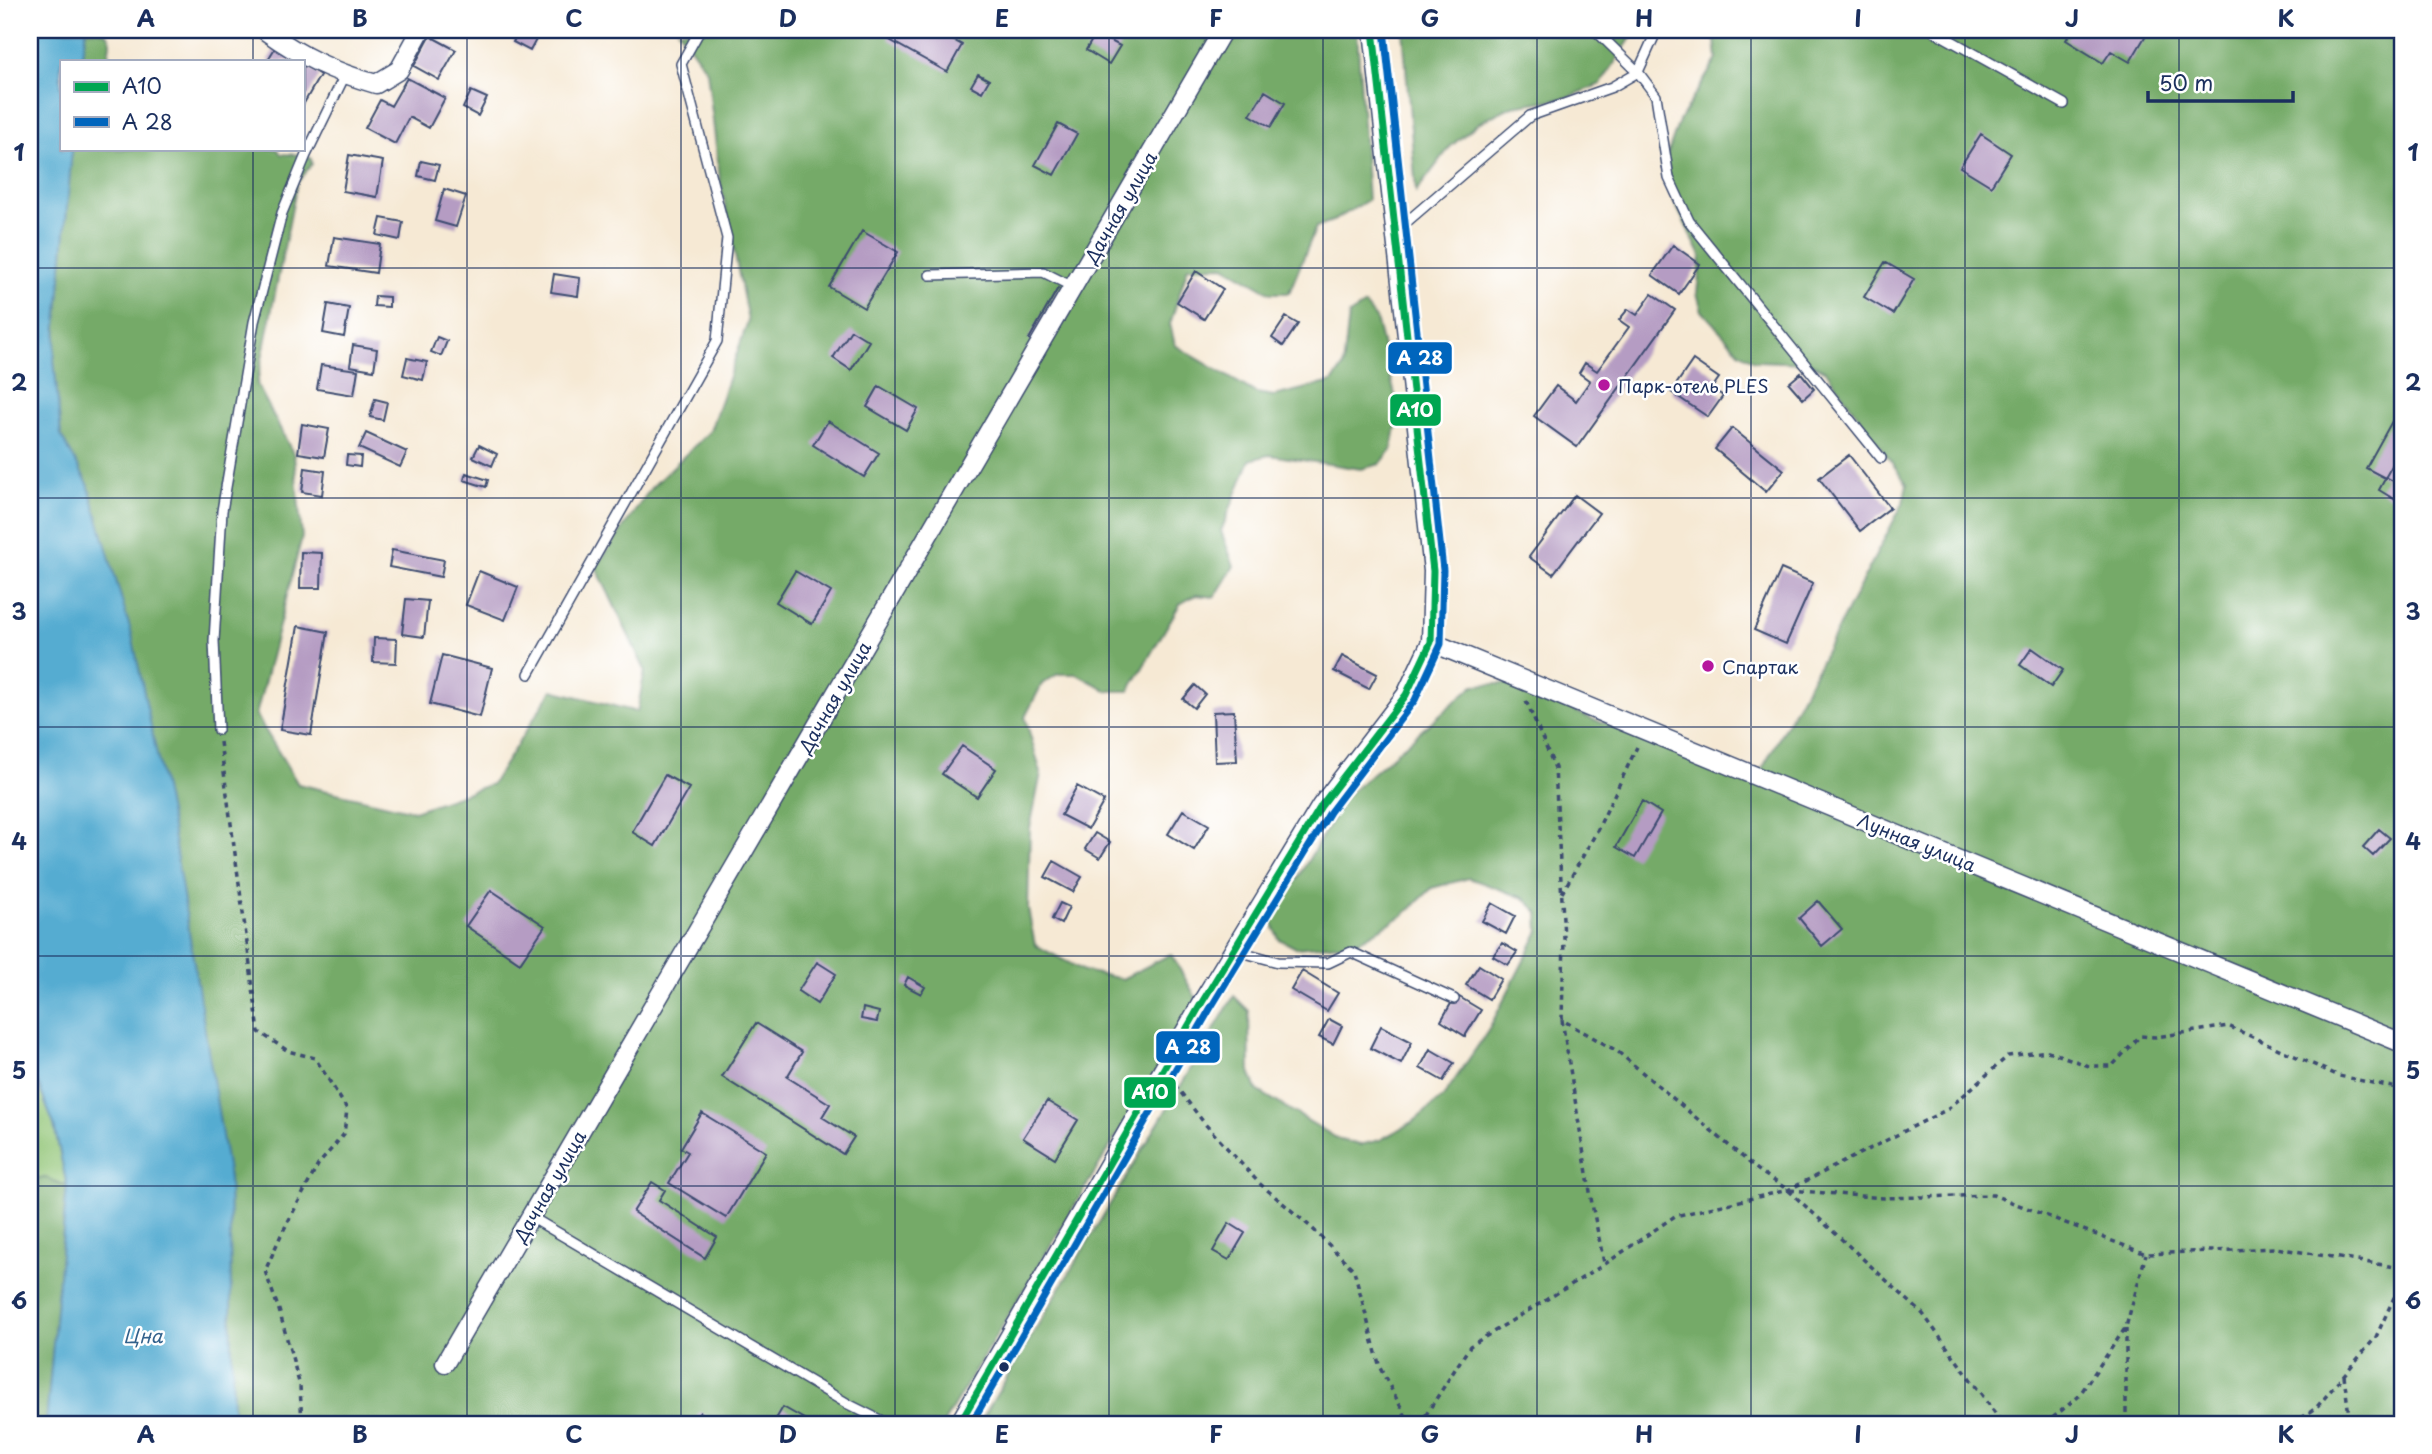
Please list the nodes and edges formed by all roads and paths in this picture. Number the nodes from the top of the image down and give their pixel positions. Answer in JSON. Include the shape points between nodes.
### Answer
{"nodes":[{"id":1,"x":267,"y":30,"type":"edge"},
{"id":2,"x":421,"y":30,"type":"edge"},
{"id":3,"x":700,"y":30,"type":"edge"},
{"id":4,"x":1223,"y":30,"type":"edge"},
{"id":5,"x":1374,"y":30,"type":"edge"},
{"id":6,"x":1595,"y":30,"type":"edge"},
{"id":7,"x":1657,"y":30,"type":"edge"},
{"id":8,"x":1932,"y":30,"type":"edge"},
{"id":9,"x":1638,"y":72,"type":"junction"},
{"id":10,"x":345,"y":75,"type":"junction"},
{"id":11,"x":2064,"y":104,"type":"dead end"},
{"id":12,"x":1396,"y":232,"type":"junction"},
{"id":13,"x":930,"y":275,"type":"dead end"},
{"id":14,"x":1073,"y":287,"type":"junction"},
{"id":15,"x":1881,"y":458,"type":"dead end"},
{"id":16,"x":1431,"y":642,"type":"junction"},
{"id":17,"x":529,"y":674,"type":"dead end"},
{"id":18,"x":1520,"y":678,"type":"junction"},
{"id":19,"x":1645,"y":729,"type":"junction"},
{"id":20,"x":218,"y":730,"type":"joint"},
{"id":21,"x":1561,"y":893,"type":"junction"},
{"id":22,"x":1234,"y":950,"type":"junction"},
{"id":23,"x":1454,"y":999,"type":"dead end"},
{"id":24,"x":1562,"y":1020,"type":"junction"},
{"id":25,"x":2402,"y":1043,"type":"edge"},
{"id":26,"x":1163,"y":1070,"type":"junction"},
{"id":27,"x":2402,"y":1089,"type":"edge"},
{"id":28,"x":1788,"y":1189,"type":"junction"},
{"id":29,"x":531,"y":1217,"type":"junction"},
{"id":30,"x":2146,"y":1254,"type":"junction"},
{"id":31,"x":1605,"y":1264,"type":"junction"},
{"id":32,"x":2402,"y":1268,"type":"edge"},
{"id":33,"x":2402,"y":1280,"type":"edge"},
{"id":34,"x":2126,"y":1327,"type":"junction"},
{"id":35,"x":445,"y":1363,"type":"dead end"},
{"id":36,"x":2343,"y":1375,"type":"junction"},
{"id":37,"x":302,"y":1424,"type":"edge"},
{"id":38,"x":888,"y":1424,"type":"edge"},
{"id":39,"x":959,"y":1424,"type":"edge"},
{"id":40,"x":1410,"y":1424,"type":"edge"},
{"id":41,"x":1420,"y":1424,"type":"edge"},
{"id":42,"x":2003,"y":1424,"type":"edge"},
{"id":43,"x":2045,"y":1424,"type":"edge"},
{"id":44,"x":2126,"y":1424,"type":"edge"},
{"id":45,"x":2293,"y":1424,"type":"edge"},
{"id":46,"x":2350,"y":1424,"type":"edge"}],
"edges":[{"from":1,"to":10,"type":"street","via":[[299,54]]},
{"from":2,"to":10,"type":"street","via":[[399,70],[376,84]]},
{"from":3,"to":17,"type":"lane","via":[[681,64],[727,238],[717,341]]},
{"from":4,"to":14,"type":"street","name":"Дачная улица"},
{"from":5,"to":12,"type":"street"},
{"from":6,"to":9,"type":"lane"},
{"from":7,"to":9,"type":"lane"},
{"from":8,"to":11,"type":"lane"},
{"from":9,"to":12,"type":"lane","via":[[1612,87],[1530,116]]},
{"from":9,"to":15,"type":"lane","via":[[1656,96],[1669,178],[1689,220]]},
{"from":10,"to":20,"type":"lane","via":[[282,213],[254,322],[222,511],[214,641]]},
{"from":12,"to":16,"type":"street","via":[[1433,571]]},
{"from":13,"to":14,"type":"lane","via":[[1043,272]]},
{"from":14,"to":29,"type":"street","name":"Дачная улица"},
{"from":16,"to":18,"type":"street","name":"Лунная улица"},
{"from":16,"to":22,"type":"street","via":[[1406,695],[1321,806]]},
{"from":18,"to":19,"type":"street","name":"Лунная улица"},
{"from":18,"to":21,"type":"path","via":[[1555,768]]},
{"from":19,"to":21,"type":"path","via":[[1596,833]]},
{"from":19,"to":25,"type":"street","name":"Лунная улица"},
{"from":20,"to":37,"type":"path","via":[[259,1032],[288,1051],[315,1058],[347,1109],[344,1135],[317,1165],[265,1271],[300,1386]]},
{"from":21,"to":24,"type":"path"},
{"from":22,"to":23,"type":"lane","via":[[1278,962],[1328,963],[1351,952]]},
{"from":22,"to":26,"type":"street"},
{"from":24,"to":28,"type":"path","via":[[1617,1051],[1758,1170]]},
{"from":24,"to":31,"type":"path"},
{"from":26,"to":39,"type":"street"},
{"from":26,"to":40,"type":"path","via":[[1259,1183],[1354,1270],[1380,1368]]},
{"from":27,"to":28,"type":"path","via":[[2339,1076],[2228,1026],[2140,1036],[2112,1066],[2090,1066],[2048,1051],[2008,1056],[1948,1109]]},
{"from":28,"to":30,"type":"path","via":[[1884,1198],[1993,1195]]},
{"from":28,"to":31,"type":"path","via":[[1675,1216]]},
{"from":28,"to":42,"type":"path","via":[[1923,1314]]},
{"from":29,"to":35,"type":"street","name":"Дачная улица"},
{"from":29,"to":38,"type":"lane"},
{"from":30,"to":32,"type":"path","via":[[2276,1248]]},
{"from":30,"to":34,"type":"path"},
{"from":31,"to":41,"type":"path","via":[[1470,1346]]},
{"from":33,"to":36,"type":"path","via":[[2376,1337]]},
{"from":34,"to":43,"type":"path","via":[[2078,1397]]},
{"from":34,"to":44,"type":"path"},
{"from":36,"to":45,"type":"path","via":[[2316,1408]]},
{"from":36,"to":46,"type":"path"}]}
